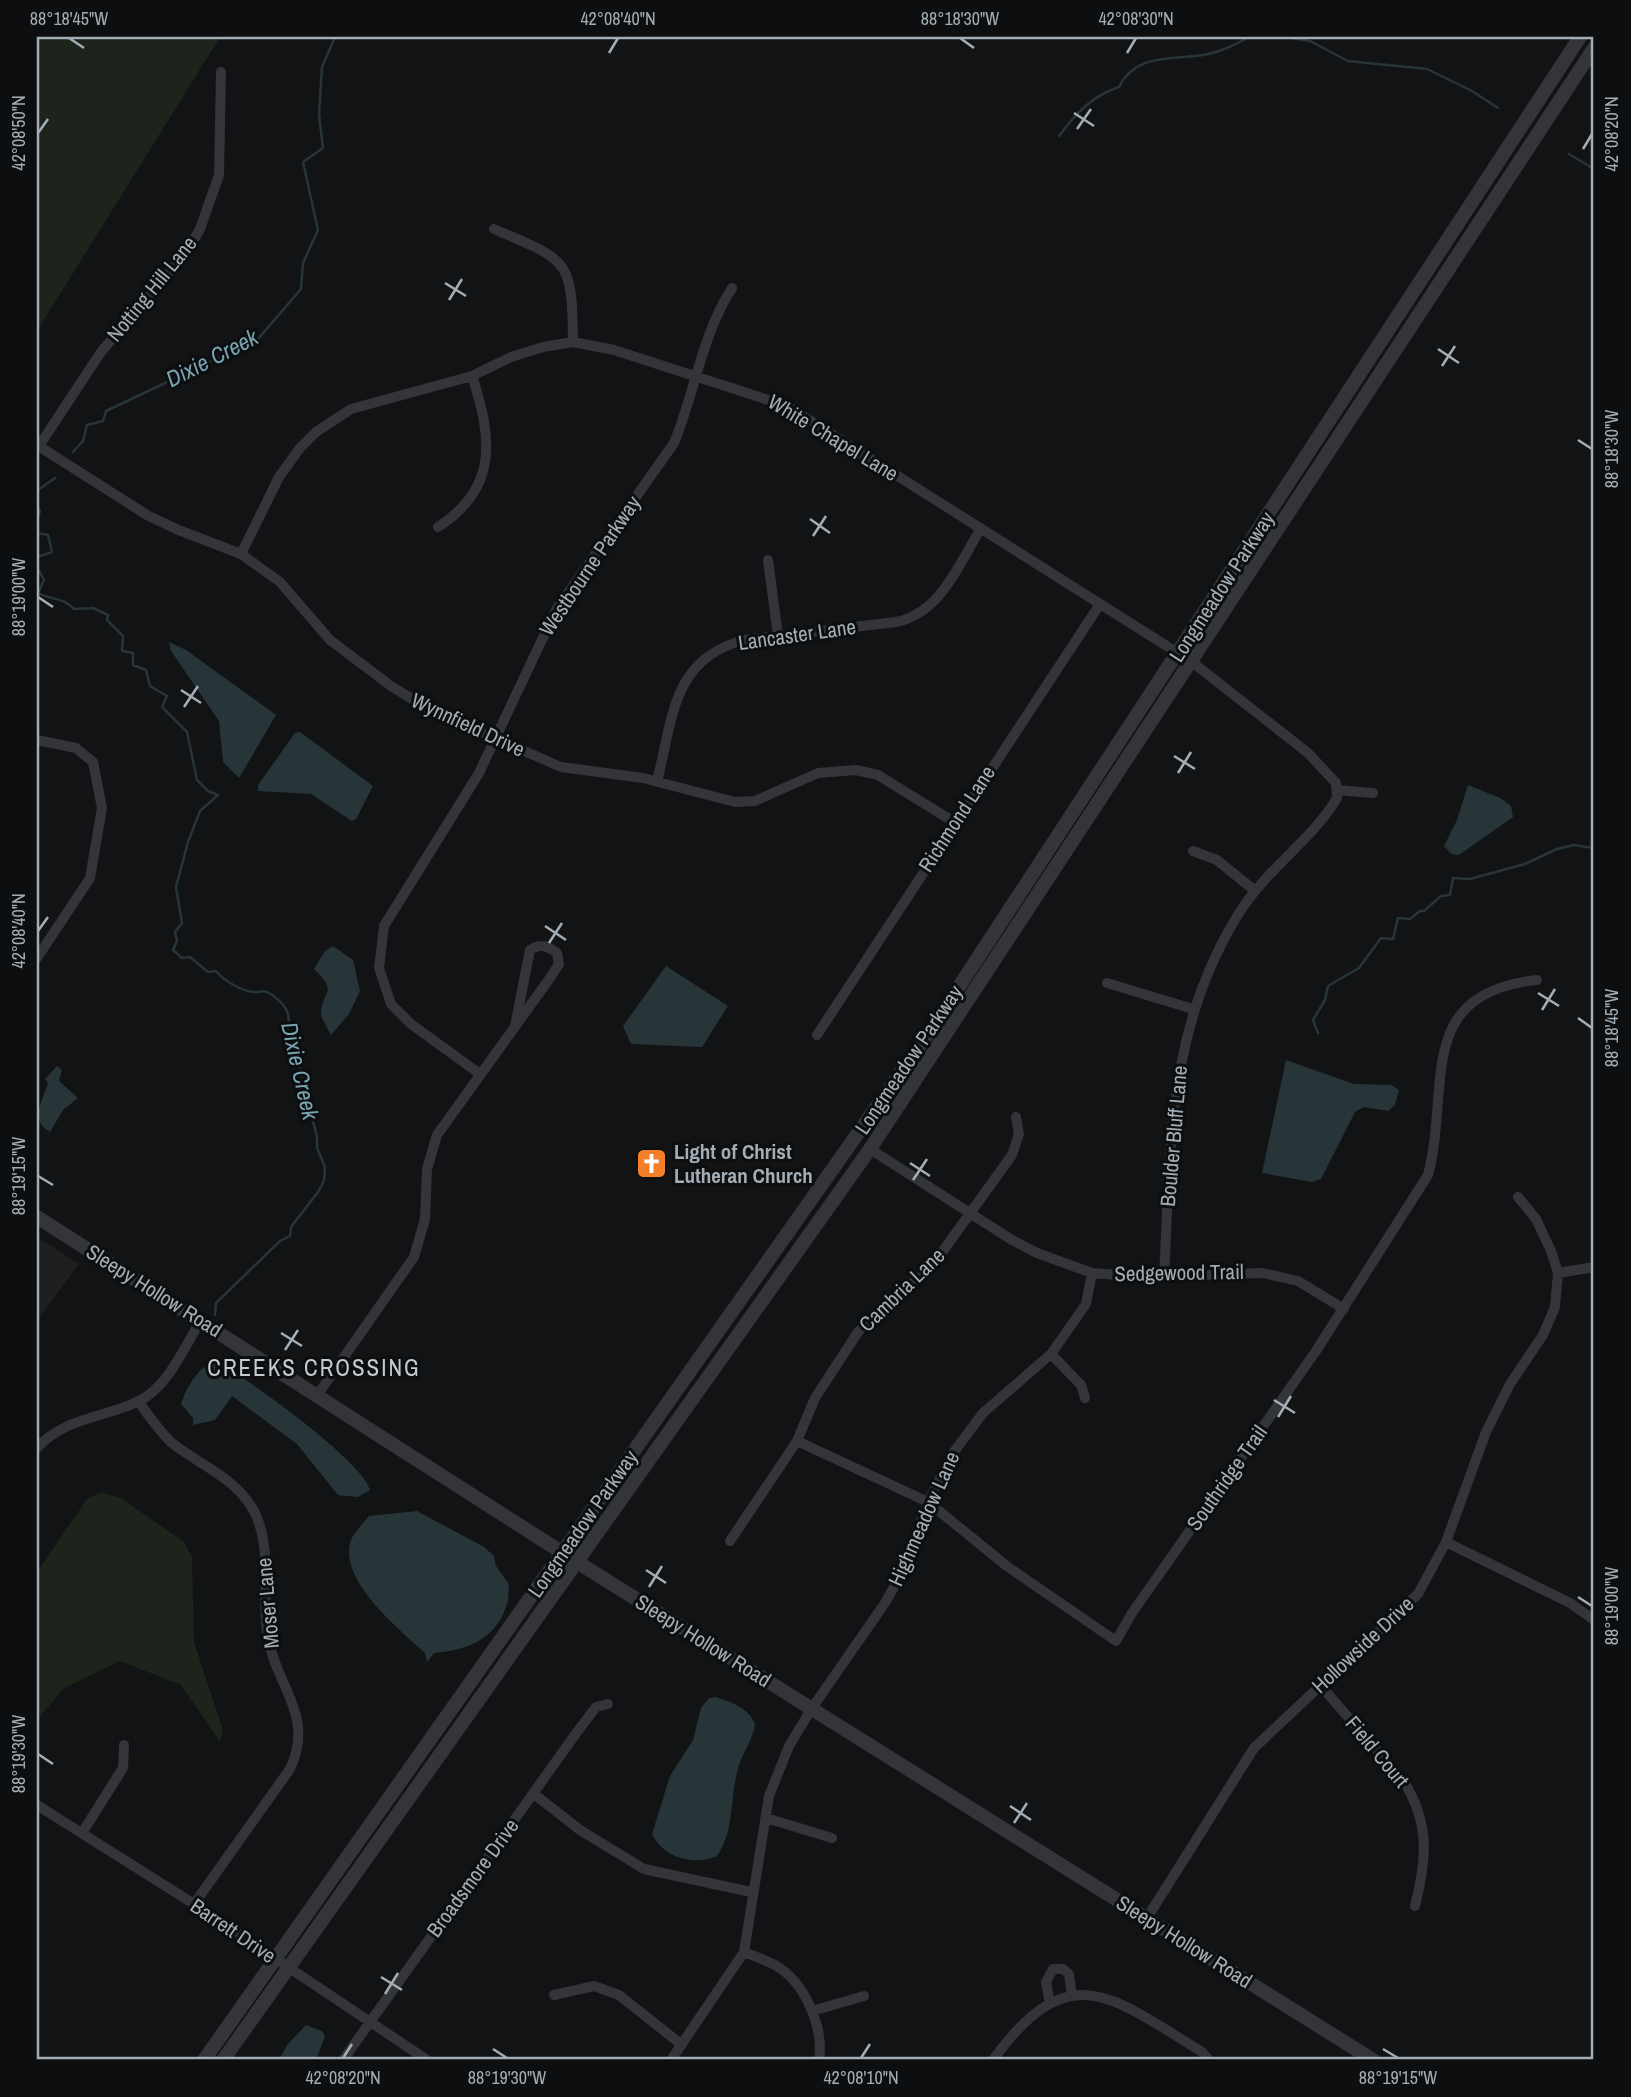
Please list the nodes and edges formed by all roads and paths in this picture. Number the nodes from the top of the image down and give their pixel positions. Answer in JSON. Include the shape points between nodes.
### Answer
{"nodes":[{"id":1,"x":1580,"y":37,"type":"edge"},
{"id":2,"x":1594,"y":48,"type":"edge"},
{"id":3,"x":221,"y":72,"type":"dead end"},
{"id":4,"x":494,"y":229,"type":"dead end"},
{"id":5,"x":732,"y":288,"type":"dead end"},
{"id":6,"x":573,"y":342,"type":"junction"},
{"id":7,"x":472,"y":376,"type":"junction"},
{"id":8,"x":698,"y":376,"type":"junction"},
{"id":9,"x":38,"y":445,"type":"edge"},
{"id":10,"x":438,"y":527,"type":"dead end"},
{"id":11,"x":981,"y":528,"type":"junction"},
{"id":12,"x":241,"y":554,"type":"junction"},
{"id":13,"x":768,"y":560,"type":"dead end"},
{"id":14,"x":1100,"y":604,"type":"junction"},
{"id":15,"x":778,"y":636,"type":"junction"},
{"id":16,"x":1179,"y":653,"type":"junction"},
{"id":17,"x":1192,"y":662,"type":"junction"},
{"id":18,"x":495,"y":739,"type":"junction"},
{"id":19,"x":37,"y":740,"type":"edge"},
{"id":20,"x":657,"y":781,"type":"junction"},
{"id":21,"x":1337,"y":790,"type":"junction"},
{"id":22,"x":1373,"y":793,"type":"dead end"},
{"id":23,"x":954,"y":822,"type":"junction"},
{"id":24,"x":1193,"y":851,"type":"dead end"},
{"id":25,"x":1254,"y":890,"type":"junction"},
{"id":26,"x":37,"y":958,"type":"edge"},
{"id":27,"x":1537,"y":980,"type":"dead end"},
{"id":28,"x":1107,"y":983,"type":"dead end"},
{"id":29,"x":1193,"y":1009,"type":"junction"},
{"id":30,"x":516,"y":1026,"type":"junction"},
{"id":31,"x":817,"y":1035,"type":"dead end"},
{"id":32,"x":480,"y":1074,"type":"junction"},
{"id":33,"x":1016,"y":1118,"type":"dead end"},
{"id":34,"x":870,"y":1149,"type":"junction"},
{"id":35,"x":1518,"y":1197,"type":"dead end"},
{"id":36,"x":971,"y":1215,"type":"junction"},
{"id":37,"x":37,"y":1217,"type":"edge"},
{"id":38,"x":1594,"y":1267,"type":"edge"},
{"id":39,"x":1092,"y":1273,"type":"junction"},
{"id":40,"x":1558,"y":1273,"type":"junction"},
{"id":41,"x":1164,"y":1277,"type":"junction"},
{"id":42,"x":1344,"y":1309,"type":"junction"},
{"id":43,"x":201,"y":1320,"type":"junction"},
{"id":44,"x":1051,"y":1354,"type":"junction"},
{"id":45,"x":317,"y":1394,"type":"junction"},
{"id":46,"x":1085,"y":1398,"type":"dead end"},
{"id":47,"x":138,"y":1401,"type":"junction"},
{"id":48,"x":797,"y":1441,"type":"junction"},
{"id":49,"x":37,"y":1448,"type":"edge"},
{"id":50,"x":928,"y":1502,"type":"junction"},
{"id":51,"x":730,"y":1541,"type":"dead end"},
{"id":52,"x":1446,"y":1542,"type":"junction"},
{"id":53,"x":563,"y":1553,"type":"junction"},
{"id":54,"x":577,"y":1562,"type":"junction"},
{"id":55,"x":1594,"y":1620,"type":"edge"},
{"id":56,"x":1321,"y":1686,"type":"junction"},
{"id":57,"x":608,"y":1704,"type":"dead end"},
{"id":58,"x":812,"y":1708,"type":"junction"},
{"id":59,"x":124,"y":1745,"type":"dead end"},
{"id":60,"x":534,"y":1794,"type":"junction"},
{"id":61,"x":37,"y":1805,"type":"edge"},
{"id":62,"x":766,"y":1818,"type":"junction"},
{"id":63,"x":82,"y":1833,"type":"junction"},
{"id":64,"x":832,"y":1838,"type":"dead end"},
{"id":65,"x":751,"y":1892,"type":"junction"},
{"id":66,"x":194,"y":1904,"type":"junction"},
{"id":67,"x":1415,"y":1906,"type":"dead end"},
{"id":68,"x":1147,"y":1918,"type":"junction"},
{"id":69,"x":744,"y":1952,"type":"junction"},
{"id":70,"x":275,"y":1960,"type":"junction"},
{"id":71,"x":288,"y":1968,"type":"junction"},
{"id":72,"x":554,"y":1995,"type":"dead end"},
{"id":73,"x":864,"y":1996,"type":"dead end"},
{"id":74,"x":1072,"y":1996,"type":"junction"},
{"id":75,"x":1050,"y":2004,"type":"junction"},
{"id":76,"x":812,"y":2011,"type":"junction"},
{"id":77,"x":369,"y":2022,"type":"junction"},
{"id":78,"x":682,"y":2045,"type":"junction"},
{"id":79,"x":204,"y":2060,"type":"edge"},
{"id":80,"x":223,"y":2060,"type":"edge"},
{"id":81,"x":343,"y":2060,"type":"edge"},
{"id":82,"x":427,"y":2060,"type":"edge"},
{"id":83,"x":671,"y":2060,"type":"edge"},
{"id":84,"x":819,"y":2060,"type":"edge"},
{"id":85,"x":993,"y":2060,"type":"edge"},
{"id":86,"x":1209,"y":2060,"type":"edge"},
{"id":87,"x":1373,"y":2060,"type":"edge"}],
"edges":[{"from":1,"to":16,"type":"street","name":"Longmeadow Parkway"},
{"from":2,"to":17,"type":"street","name":"Longmeadow Parkway"},
{"from":3,"to":9,"type":"street","name":"Notting Hill Lane","via":[[219,175],[200,229],[188,250],[121,325]]},
{"from":4,"to":6,"type":"street","via":[[544,249],[560,265],[571,286]]},
{"from":5,"to":8,"type":"street","name":"Westbourne Parkway","via":[[714,319]]},
{"from":6,"to":7,"type":"street","name":"White Chapel Lane","via":[[527,351]]},
{"from":6,"to":8,"type":"street","name":"White Chapel Lane"},
{"from":7,"to":10,"type":"street","via":[[485,417],[488,453],[475,489],[457,515]]},
{"from":7,"to":12,"type":"street","name":"White Chapel Lane","via":[[351,409],[316,432],[279,477]]},
{"from":8,"to":11,"type":"street","name":"White Chapel Lane","via":[[787,407]]},
{"from":8,"to":18,"type":"street","name":"Westbourne Parkway","via":[[674,443],[556,610]]},
{"from":9,"to":12,"type":"street","name":"Wynnfield Drive","via":[[147,515]]},
{"from":11,"to":14,"type":"street","name":"White Chapel Lane"},
{"from":11,"to":15,"type":"street","name":"Lancaster Lane","via":[[940,595],[920,615]]},
{"from":12,"to":18,"type":"street","name":"Wynnfield Drive","via":[[280,582],[330,640],[360,664],[430,710]]},
{"from":13,"to":15,"type":"street"},
{"from":14,"to":16,"type":"street","name":"White Chapel Lane"},
{"from":14,"to":23,"type":"street","name":"Richmond Lane"},
{"from":15,"to":20,"type":"street","name":"Lancaster Lane","via":[[724,645],[688,674],[674,704]]},
{"from":16,"to":17,"type":"street","name":"White Chapel Lane"},
{"from":16,"to":53,"type":"street","name":"Longmeadow Parkway","via":[[928,1034]]},
{"from":17,"to":21,"type":"street","name":"White Chapel Lane","via":[[1308,753],[1329,773]]},
{"from":17,"to":34,"type":"street","name":"Longmeadow Parkway"},
{"from":18,"to":20,"type":"street","name":"Wynnfield Drive","via":[[561,767]]},
{"from":18,"to":32,"type":"street","name":"Westbourne Parkway","via":[[479,773],[392,909],[378,956],[391,1004]]},
{"from":19,"to":26,"type":"street","via":[[76,748],[93,762],[102,808],[90,878]]},
{"from":20,"to":23,"type":"street","name":"Wynnfield Drive","via":[[712,799],[755,801],[818,773],[856,770],[878,775]]},
{"from":21,"to":22,"type":"street"},
{"from":21,"to":25,"type":"street","name":"Boulder Bluff Lane","via":[[1331,807]]},
{"from":23,"to":31,"type":"street","name":"Richmond Lane"},
{"from":24,"to":25,"type":"street","via":[[1217,860]]},
{"from":25,"to":29,"type":"street","name":"Boulder Bluff Lane","via":[[1217,951]]},
{"from":27,"to":42,"type":"street","name":"Southridge Trail","via":[[1492,990],[1461,1012],[1446,1038],[1436,1143],[1427,1175]]},
{"from":28,"to":29,"type":"street"},
{"from":29,"to":41,"type":"street","name":"Boulder Bluff Lane","via":[[1172,1107]]},
{"from":30,"to":30,"type":"street","via":[[559,964],[557,953],[547,946],[530,950]]},
{"from":30,"to":32,"type":"street"},
{"from":32,"to":45,"type":"street","via":[[431,1149],[425,1219],[414,1257]]},
{"from":33,"to":36,"type":"street","name":"Cambria Lane","via":[[1019,1134],[1012,1155]]},
{"from":34,"to":36,"type":"street","name":"Sedgewood Trail"},
{"from":34,"to":54,"type":"street","name":"Longmeadow Parkway"},
{"from":35,"to":40,"type":"street","via":[[1544,1233]]},
{"from":36,"to":39,"type":"street","name":"Sedgewood Trail","via":[[1037,1254]]},
{"from":36,"to":48,"type":"street","name":"Cambria Lane","via":[[930,1269],[858,1332],[815,1398]]},
{"from":37,"to":43,"type":"street","name":"Sleepy Hollow Road"},
{"from":38,"to":40,"type":"street"},
{"from":39,"to":41,"type":"street","name":"Sedgewood Trail"},
{"from":39,"to":44,"type":"street","name":"Highmeadow Lane","via":[[1086,1304]]},
{"from":40,"to":52,"type":"street","name":"Hollowside Drive","via":[[1555,1307],[1486,1432]]},
{"from":41,"to":42,"type":"street","name":"Sedgewood Trail","via":[[1249,1272],[1283,1276]]},
{"from":42,"to":50,"type":"street","name":"Southridge Trail","via":[[1116,1642],[1008,1567]]},
{"from":43,"to":45,"type":"street","name":"Sleepy Hollow Road"},
{"from":43,"to":47,"type":"street","via":[[161,1382]]},
{"from":44,"to":46,"type":"street","via":[[1081,1385]]},
{"from":44,"to":50,"type":"street","name":"Highmeadow Lane","via":[[984,1413],[961,1440]]},
{"from":45,"to":53,"type":"street","name":"Sleepy Hollow Road"},
{"from":47,"to":49,"type":"street","via":[[60,1429]]},
{"from":47,"to":66,"type":"street","name":"Moser Lane","via":[[172,1442],[231,1483],[254,1511],[264,1550],[265,1619],[271,1654],[301,1732],[290,1769]]},
{"from":48,"to":50,"type":"street","name":"Southridge Trail"},
{"from":48,"to":51,"type":"street","name":"Cambria Lane"},
{"from":50,"to":58,"type":"street","name":"Highmeadow Lane","via":[[903,1571],[885,1603]]},
{"from":52,"to":55,"type":"street","via":[[1570,1603]]},
{"from":52,"to":56,"type":"street","name":"Hollowside Drive","via":[[1418,1594]]},
{"from":53,"to":54,"type":"street","name":"Sleepy Hollow Road"},
{"from":53,"to":70,"type":"street","name":"Longmeadow Parkway"},
{"from":54,"to":58,"type":"street","name":"Sleepy Hollow Road"},
{"from":54,"to":71,"type":"street","name":"Longmeadow Parkway"},
{"from":56,"to":67,"type":"street","name":"Field Court","via":[[1414,1798],[1421,1815],[1424,1850]]},
{"from":56,"to":68,"type":"street","name":"Hollowside Drive","via":[[1254,1748]]},
{"from":57,"to":60,"type":"street","name":"Broadsmore Drive","via":[[596,1707]]},
{"from":58,"to":62,"type":"street","name":"Highmeadow Lane","via":[[789,1746],[769,1796]]},
{"from":58,"to":68,"type":"street","name":"Sleepy Hollow Road"},
{"from":59,"to":63,"type":"street","via":[[123,1768]]},
{"from":60,"to":65,"type":"street","via":[[580,1830],[645,1868]]},
{"from":60,"to":77,"type":"street","name":"Broadsmore Drive"},
{"from":61,"to":63,"type":"street","name":"Barrett Drive"},
{"from":62,"to":64,"type":"street"},
{"from":62,"to":65,"type":"street","name":"Highmeadow Lane"},
{"from":63,"to":66,"type":"street","name":"Barrett Drive"},
{"from":65,"to":69,"type":"street"},
{"from":66,"to":70,"type":"street","name":"Barrett Drive"},
{"from":68,"to":87,"type":"street","name":"Sleepy Hollow Road"},
{"from":69,"to":76,"type":"street","via":[[790,1976]]},
{"from":69,"to":78,"type":"street"},
{"from":70,"to":71,"type":"street","name":"Barrett Drive"},
{"from":70,"to":79,"type":"street","name":"Longmeadow Parkway"},
{"from":71,"to":77,"type":"street","name":"Barrett Drive"},
{"from":71,"to":80,"type":"street","name":"Longmeadow Parkway"},
{"from":72,"to":78,"type":"street","via":[[594,1986],[619,1995]]},
{"from":73,"to":76,"type":"street"},
{"from":74,"to":75,"type":"street"},
{"from":74,"to":75,"type":"street","via":[[1069,1975],[1063,1969],[1052,1969],[1046,1982]]},
{"from":74,"to":86,"type":"street","via":[[1099,1994],[1126,2004]]},
{"from":75,"to":85,"type":"street","via":[[1016,2029]]},
{"from":76,"to":84,"type":"street","via":[[820,2035]]},
{"from":77,"to":81,"type":"street","name":"Broadsmore Drive"},
{"from":77,"to":82,"type":"street","name":"Barrett Drive"},
{"from":78,"to":83,"type":"street"}]}
